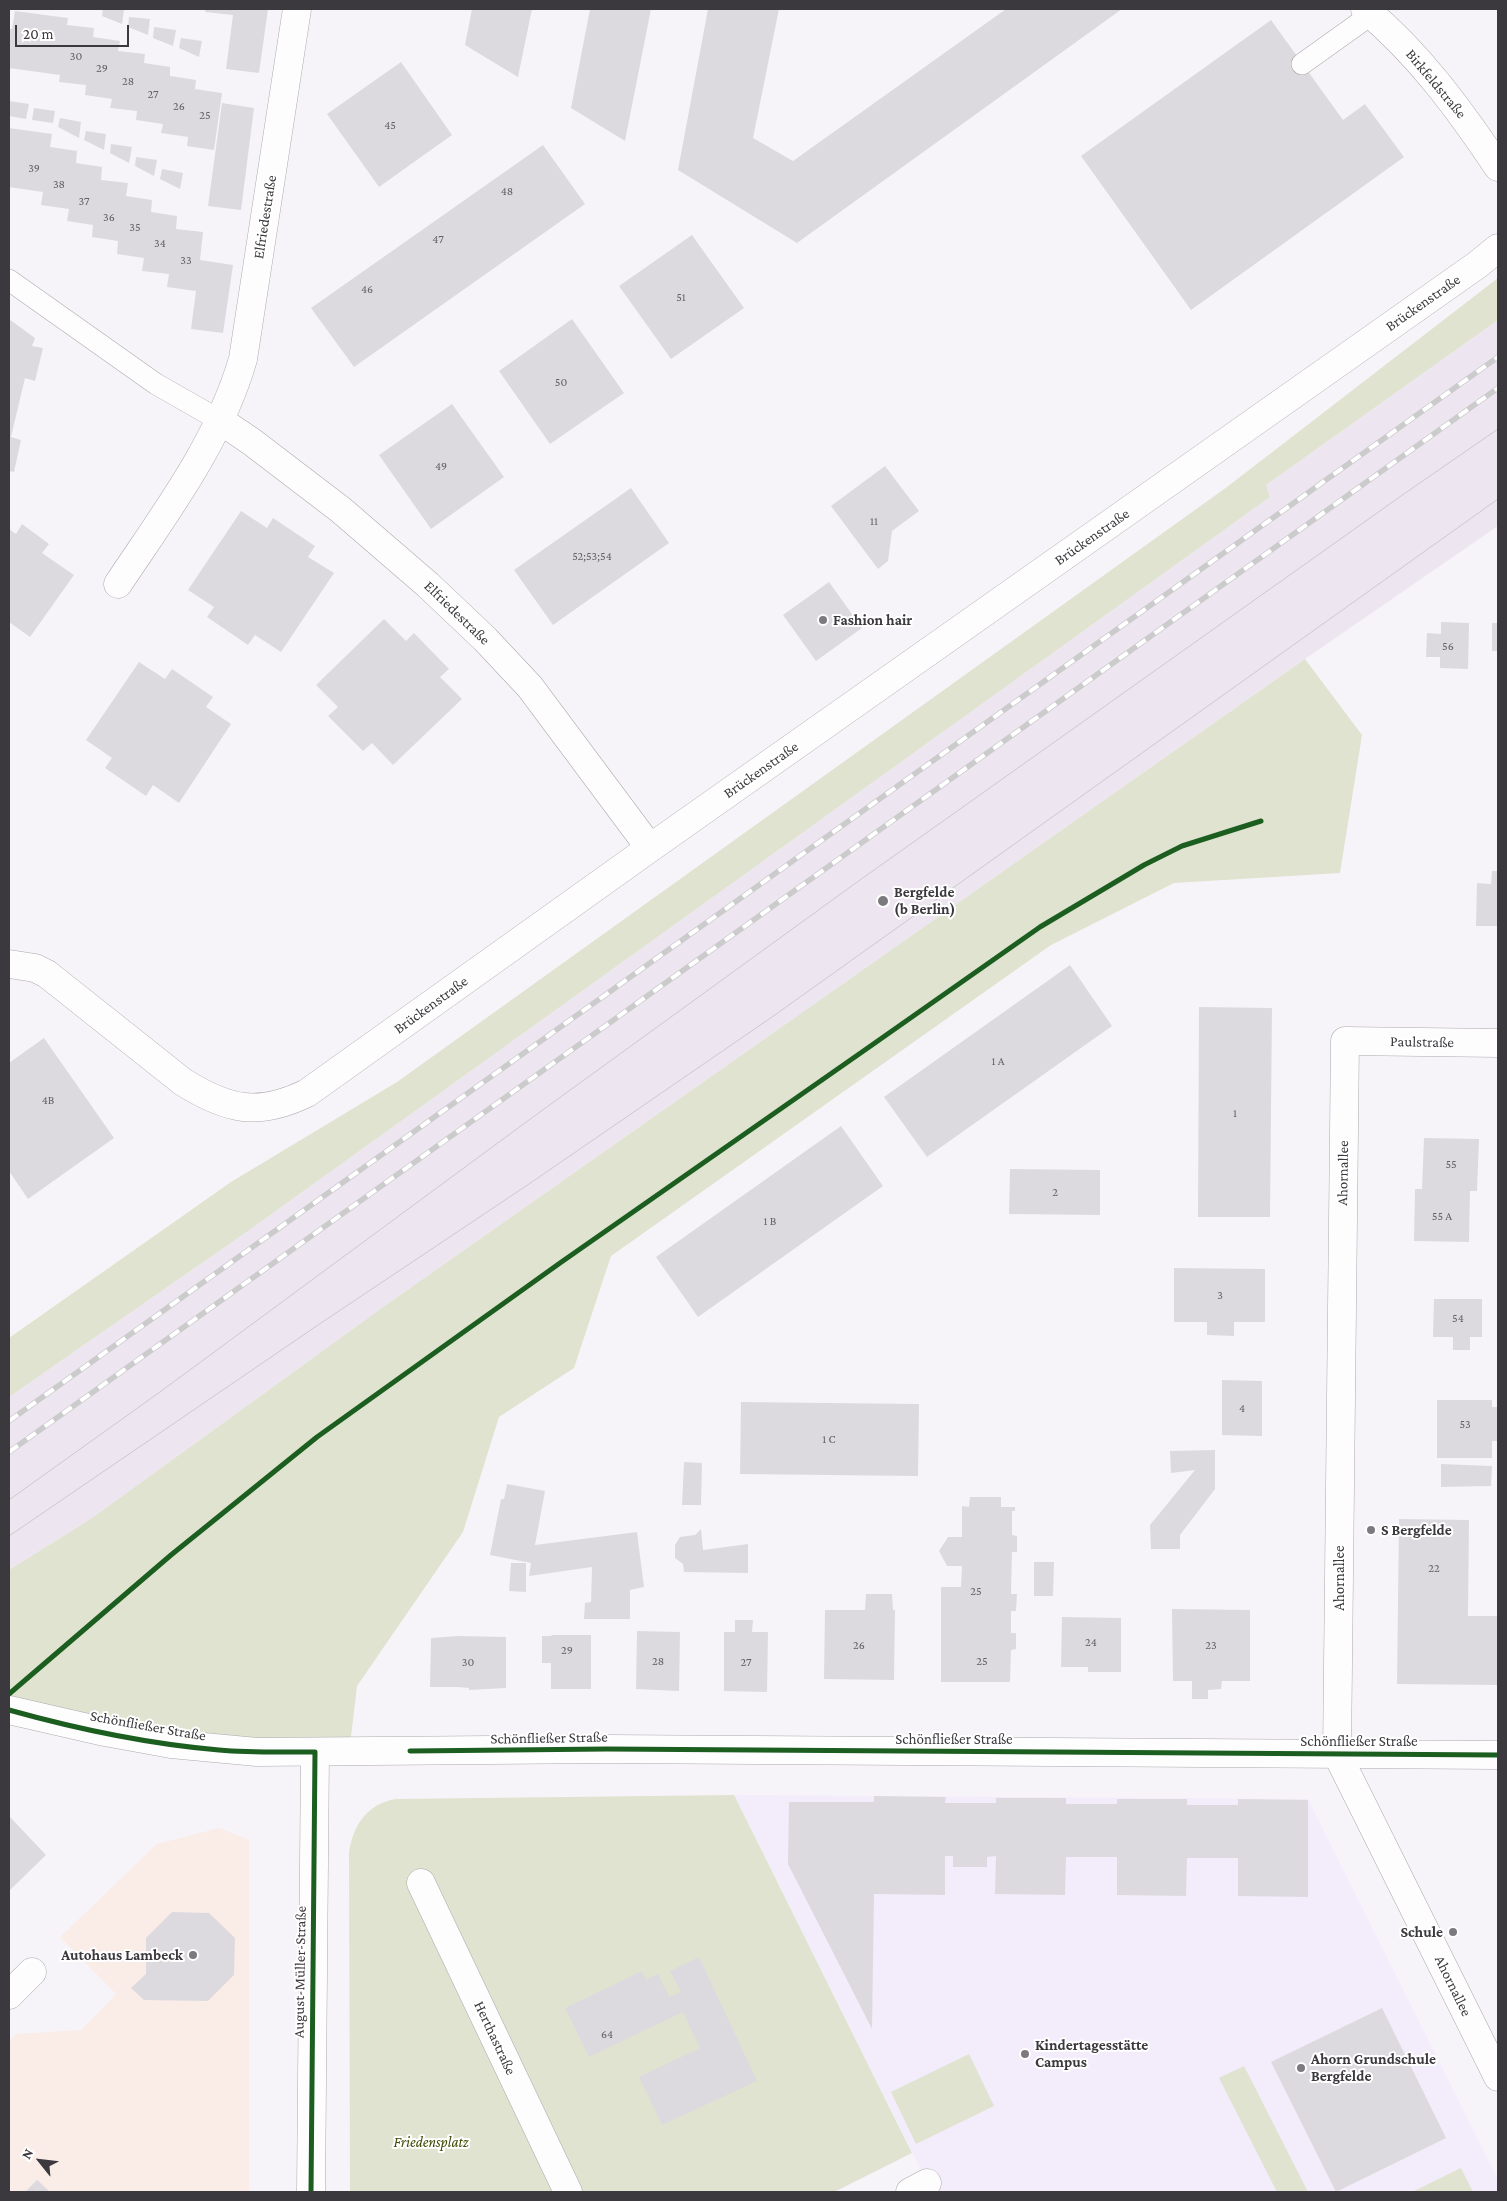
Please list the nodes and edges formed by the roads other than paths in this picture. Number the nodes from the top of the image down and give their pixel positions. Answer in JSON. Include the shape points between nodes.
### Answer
{"nodes":[{"id":1,"x":297,"y":9,"type":"edge"},
{"id":2,"x":1369,"y":12,"type":"edge"},
{"id":3,"x":1302,"y":64,"type":"dead end"},
{"id":4,"x":1498,"y":167,"type":"edge"},
{"id":5,"x":1498,"y":248,"type":"edge"},
{"id":6,"x":9,"y":280,"type":"edge"},
{"id":7,"x":221,"y":421,"type":"junction"},
{"id":8,"x":118,"y":584,"type":"dead end"},
{"id":9,"x":650,"y":848,"type":"junction"},
{"id":10,"x":9,"y":964,"type":"edge"},
{"id":11,"x":1345,"y":1041,"type":"joint"},
{"id":12,"x":1498,"y":1043,"type":"edge"},
{"id":13,"x":9,"y":1710,"type":"edge"},
{"id":14,"x":315,"y":1752,"type":"junction"},
{"id":15,"x":1337,"y":1754,"type":"junction"},
{"id":16,"x":1498,"y":1755,"type":"edge"},
{"id":17,"x":421,"y":1883,"type":"dead end"},
{"id":18,"x":32,"y":1972,"type":"dead end"},
{"id":19,"x":9,"y":1995,"type":"edge"},
{"id":20,"x":1498,"y":2077,"type":"edge"},
{"id":21,"x":311,"y":2192,"type":"edge"},
{"id":22,"x":568,"y":2192,"type":"edge"}],
"edges":[{"from":1,"to":7,"type":"street","name":"Elfriedestraße","via":[[243,359]]},
{"from":2,"to":3,"type":"lane"},
{"from":2,"to":4,"type":"street","name":"Birkfeldstraße","via":[[1438,83]]},
{"from":5,"to":9,"type":"street","name":"Brückenstraße"},
{"from":6,"to":7,"type":"lane","via":[[156,384]]},
{"from":7,"to":8,"type":"street","name":"Elfriedestraße"},
{"from":7,"to":9,"type":"street","name":"Elfriedestraße","via":[[341,510],[485,639],[530,687]]},
{"from":9,"to":10,"type":"street","name":"Brückenstraße","via":[[308,1093],[285,1104],[257,1108],[232,1105],[206,1096],[183,1082],[47,974],[28,966]]},
{"from":11,"to":12,"type":"street","name":"Paulstraße"},
{"from":11,"to":15,"type":"street","name":"Ahornallee"},
{"from":13,"to":14,"type":"street","name":"Schönfließer Straße","via":[[171,1744],[237,1752]]},
{"from":14,"to":15,"type":"street","name":"Schönfließer Straße","via":[[617,1750]]},
{"from":14,"to":21,"type":"street","name":"August-Müller-Straße"},
{"from":15,"to":16,"type":"street","name":"Schönfließer Straße"},
{"from":15,"to":20,"type":"street","name":"Ahornallee"},
{"from":17,"to":22,"type":"street","name":"Herthastraße"},
{"from":18,"to":19,"type":"street"}]}
